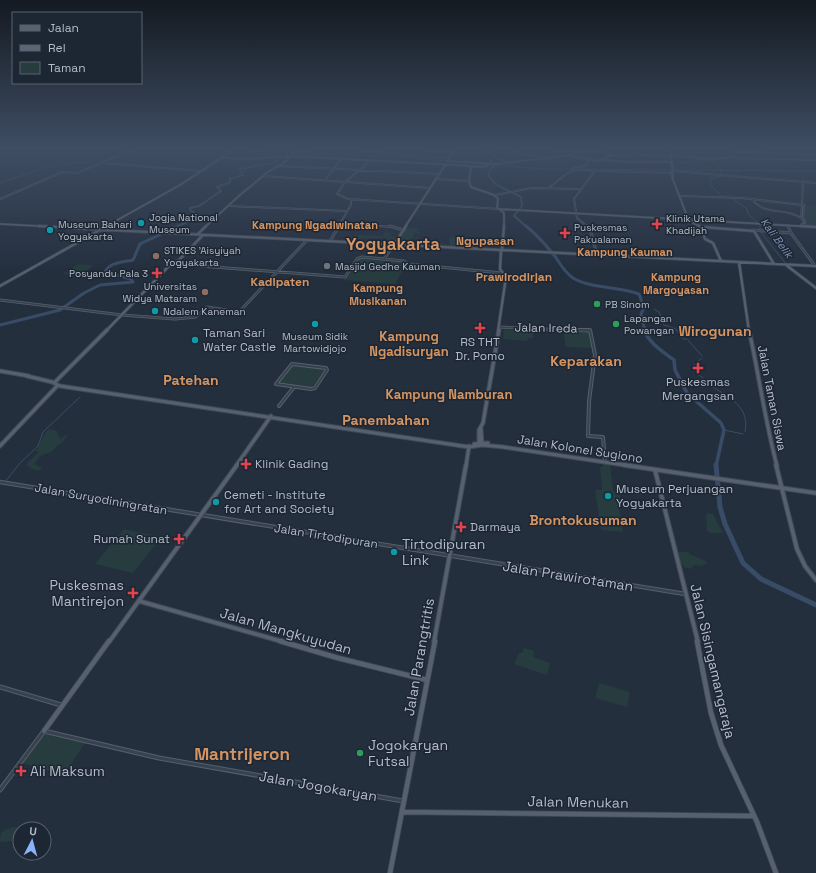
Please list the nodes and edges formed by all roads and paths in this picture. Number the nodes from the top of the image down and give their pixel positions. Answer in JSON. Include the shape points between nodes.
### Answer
{"nodes":[{"id":1,"x":430,"y":188,"type":"edge"},
{"id":2,"x":25,"y":189,"type":"edge"},
{"id":3,"x":171,"y":189,"type":"edge"},
{"id":4,"x":249,"y":189,"type":"edge"},
{"id":5,"x":341,"y":189,"type":"edge"},
{"id":6,"x":475,"y":189,"type":"edge"},
{"id":7,"x":528,"y":189,"type":"edge"},
{"id":8,"x":573,"y":189,"type":"edge"},
{"id":9,"x":581,"y":189,"type":"joint"},
{"id":10,"x":677,"y":189,"type":"edge"},
{"id":11,"x":803,"y":189,"type":"edge"},
{"id":12,"x":494,"y":195,"type":"junction"},
{"id":13,"x":681,"y":196,"type":"junction"},
{"id":14,"x":348,"y":198,"type":"junction"},
{"id":15,"x":0,"y":199,"type":"edge"},
{"id":16,"x":752,"y":199,"type":"junction"},
{"id":17,"x":420,"y":204,"type":"junction"},
{"id":18,"x":803,"y":205,"type":"junction"},
{"id":19,"x":229,"y":206,"type":"junction"},
{"id":20,"x":501,"y":210,"type":"junction"},
{"id":21,"x":347,"y":211,"type":"junction"},
{"id":22,"x":576,"y":213,"type":"junction"},
{"id":23,"x":802,"y":213,"type":"junction"},
{"id":24,"x":801,"y":218,"type":"junction"},
{"id":25,"x":804,"y":219,"type":"junction"},
{"id":26,"x":689,"y":221,"type":"junction"},
{"id":27,"x":340,"y":223,"type":"junction"},
{"id":28,"x":0,"y":224,"type":"edge"},
{"id":29,"x":788,"y":225,"type":"junction"},
{"id":30,"x":800,"y":226,"type":"junction"},
{"id":31,"x":805,"y":226,"type":"junction"},
{"id":32,"x":702,"y":227,"type":"junction"},
{"id":33,"x":816,"y":227,"type":"edge"},
{"id":34,"x":100,"y":229,"type":"junction"},
{"id":35,"x":404,"y":229,"type":"junction"},
{"id":36,"x":759,"y":231,"type":"junction"},
{"id":37,"x":791,"y":233,"type":"junction"},
{"id":38,"x":198,"y":234,"type":"junction"},
{"id":39,"x":203,"y":235,"type":"junction"},
{"id":40,"x":307,"y":240,"type":"junction"},
{"id":41,"x":330,"y":241,"type":"junction"},
{"id":42,"x":394,"y":245,"type":"junction"},
{"id":43,"x":502,"y":251,"type":"junction"},
{"id":44,"x":597,"y":255,"type":"junction"},
{"id":45,"x":384,"y":259,"type":"junction"},
{"id":46,"x":721,"y":261,"type":"junction"},
{"id":47,"x":178,"y":262,"type":"junction"},
{"id":48,"x":740,"y":262,"type":"junction"},
{"id":49,"x":774,"y":264,"type":"junction"},
{"id":50,"x":788,"y":265,"type":"junction"},
{"id":51,"x":815,"y":266,"type":"edge"},
{"id":52,"x":276,"y":271,"type":"junction"},
{"id":53,"x":502,"y":272,"type":"junction"},
{"id":54,"x":0,"y":286,"type":"edge"},
{"id":55,"x":816,"y":288,"type":"edge"},
{"id":56,"x":0,"y":300,"type":"edge"},
{"id":57,"x":122,"y":315,"type":"junction"},
{"id":58,"x":499,"y":327,"type":"junction"},
{"id":59,"x":0,"y":371,"type":"edge"},
{"id":60,"x":54,"y":382,"type":"junction"},
{"id":61,"x":59,"y":385,"type":"junction"},
{"id":62,"x":294,"y":387,"type":"junction"},
{"id":63,"x":279,"y":406,"type":"dead end"},
{"id":64,"x":272,"y":416,"type":"junction"},
{"id":65,"x":434,"y":441,"type":"junction"},
{"id":66,"x":480,"y":444,"type":"junction"},
{"id":67,"x":0,"y":446,"type":"edge"},
{"id":68,"x":469,"y":447,"type":"junction"},
{"id":69,"x":605,"y":462,"type":"junction"},
{"id":70,"x":655,"y":471,"type":"junction"},
{"id":71,"x":0,"y":482,"type":"edge"},
{"id":72,"x":782,"y":489,"type":"junction"},
{"id":73,"x":816,"y":494,"type":"edge"},
{"id":74,"x":201,"y":516,"type":"junction"},
{"id":75,"x":450,"y":556,"type":"junction"},
{"id":76,"x":816,"y":580,"type":"edge"},
{"id":77,"x":685,"y":594,"type":"junction"},
{"id":78,"x":139,"y":601,"type":"junction"},
{"id":79,"x":427,"y":680,"type":"junction"},
{"id":80,"x":0,"y":687,"type":"edge"},
{"id":81,"x":62,"y":705,"type":"junction"},
{"id":82,"x":44,"y":731,"type":"junction"},
{"id":83,"x":0,"y":790,"type":"edge"},
{"id":84,"x":404,"y":801,"type":"junction"},
{"id":85,"x":402,"y":812,"type":"junction"},
{"id":86,"x":754,"y":816,"type":"junction"},
{"id":87,"x":390,"y":873,"type":"edge"},
{"id":88,"x":776,"y":873,"type":"edge"}],
"edges":[{"from":1,"to":17,"type":"main road"},
{"from":2,"to":15,"type":"street"},
{"from":3,"to":34,"type":"main road"},
{"from":4,"to":19,"type":"main road"},
{"from":5,"to":14,"type":"street","via":[[337,194]]},
{"from":6,"to":12,"type":"main road"},
{"from":7,"to":12,"type":"street"},
{"from":8,"to":9,"type":"street"},
{"from":9,"to":22,"type":"street","via":[[574,199]]},
{"from":10,"to":13,"type":"main road"},
{"from":11,"to":18,"type":"street"},
{"from":12,"to":20,"type":"main road","via":[[498,199],[497,208]]},
{"from":13,"to":16,"type":"street"},
{"from":13,"to":26,"type":"main road"},
{"from":14,"to":17,"type":"street"},
{"from":14,"to":21,"type":"street","via":[[352,201]]},
{"from":16,"to":18,"type":"street"},
{"from":16,"to":24,"type":"street","via":[[764,208]]},
{"from":17,"to":20,"type":"street"},
{"from":17,"to":35,"type":"main road"},
{"from":18,"to":23,"type":"street"},
{"from":19,"to":21,"type":"street"},
{"from":19,"to":38,"type":"main road"},
{"from":20,"to":22,"type":"main road"},
{"from":20,"to":43,"type":"main road","via":[[504,213]]},
{"from":21,"to":27,"type":"street"},
{"from":22,"to":26,"type":"main road"},
{"from":22,"to":44,"type":"street","via":[[578,219],[591,230]]},
{"from":23,"to":24,"type":"street"},
{"from":23,"to":25,"type":"street"},
{"from":24,"to":25,"type":"street"},
{"from":24,"to":30,"type":"street","via":[[804,223]]},
{"from":25,"to":31,"type":"street"},
{"from":26,"to":29,"type":"main road"},
{"from":26,"to":32,"type":"main road"},
{"from":27,"to":35,"type":"street"},
{"from":27,"to":41,"type":"street"},
{"from":28,"to":34,"type":"main road"},
{"from":29,"to":30,"type":"main road"},
{"from":29,"to":37,"type":"street"},
{"from":30,"to":31,"type":"main road"},
{"from":31,"to":33,"type":"main road"},
{"from":32,"to":36,"type":"main road"},
{"from":32,"to":46,"type":"main road","via":[[705,239],[714,243]]},
{"from":34,"to":38,"type":"main road"},
{"from":34,"to":54,"type":"main road"},
{"from":35,"to":42,"type":"main road"},
{"from":36,"to":37,"type":"street"},
{"from":36,"to":49,"type":"main road"},
{"from":37,"to":51,"type":"street"},
{"from":38,"to":39,"type":"main road"},
{"from":39,"to":40,"type":"main road"},
{"from":39,"to":47,"type":"main road"},
{"from":40,"to":41,"type":"main road"},
{"from":40,"to":52,"type":"street"},
{"from":41,"to":42,"type":"main road"},
{"from":42,"to":43,"type":"main road"},
{"from":42,"to":43,"type":"main road"},
{"from":42,"to":45,"type":"street"},
{"from":43,"to":44,"type":"main road"},
{"from":43,"to":53,"type":"main road"},
{"from":44,"to":46,"type":"main road"},
{"from":45,"to":52,"type":"street","via":[[359,258],[344,277]]},
{"from":45,"to":53,"type":"street","via":[[406,261],[409,264]]},
{"from":46,"to":48,"type":"main road"},
{"from":47,"to":52,"type":"street"},
{"from":47,"to":57,"type":"main road","via":[[168,267]]},
{"from":48,"to":49,"type":"main road"},
{"from":48,"to":72,"type":"main road","name":"Jalan Taman Siswa","via":[[762,402]]},
{"from":49,"to":50,"type":"main road"},
{"from":50,"to":51,"type":"main road"},
{"from":50,"to":55,"type":"main road"},
{"from":50,"to":55,"type":"main road"},
{"from":52,"to":57,"type":"street","via":[[239,312],[207,308],[196,317],[185,319]]},
{"from":53,"to":58,"type":"main road","via":[[506,277]]},
{"from":56,"to":57,"type":"street"},
{"from":57,"to":60,"type":"main road"},
{"from":58,"to":66,"type":"main road"},
{"from":58,"to":69,"type":"street","name":"Jalan Ireda","via":[[590,330],[595,354],[588,436],[603,436]]},
{"from":59,"to":60,"type":"main road"},
{"from":60,"to":61,"type":"main road"},
{"from":61,"to":64,"type":"main road"},
{"from":61,"to":67,"type":"main road"},
{"from":62,"to":62,"type":"street","via":[[276,383],[292,364],[327,369],[314,388]]},
{"from":62,"to":63,"type":"street"},
{"from":64,"to":65,"type":"main road"},
{"from":64,"to":74,"type":"main road"},
{"from":65,"to":68,"type":"main road","name":"Jalan Kolonel Sugiono"},
{"from":65,"to":68,"type":"main road"},
{"from":66,"to":68,"type":"main road","name":"Jalan Kolonel Sugiono"},
{"from":66,"to":68,"type":"main road"},
{"from":66,"to":69,"type":"main road","name":"Jalan Kolonel Sugiono"},
{"from":68,"to":75,"type":"main road","name":"Jalan Parangtritis"},
{"from":69,"to":70,"type":"main road","name":"Jalan Kolonel Sugiono"},
{"from":70,"to":72,"type":"main road","name":"Jalan Kolonel Sugiono"},
{"from":70,"to":77,"type":"main road","name":"Jalan Sisingamangaraja"},
{"from":71,"to":74,"type":"street","name":"Jalan Suryodiningratan"},
{"from":72,"to":73,"type":"main road"},
{"from":72,"to":76,"type":"main road","name":"Jalan Taman Siswa","via":[[797,549],[805,566]]},
{"from":74,"to":75,"type":"street","name":"Jalan Tirtodipuran"},
{"from":74,"to":78,"type":"main road"},
{"from":75,"to":77,"type":"street","name":"Jalan Prawirotaman"},
{"from":75,"to":79,"type":"main road","name":"Jalan Parangtritis"},
{"from":77,"to":86,"type":"main road","name":"Jalan Sisingamangaraja","via":[[718,738]]},
{"from":78,"to":79,"type":"main road","name":"Jalan Mangkuyudan","via":[[324,654]]},
{"from":78,"to":81,"type":"main road"},
{"from":79,"to":84,"type":"main road","name":"Jalan Parangtritis"},
{"from":80,"to":81,"type":"street"},
{"from":81,"to":82,"type":"main road"},
{"from":82,"to":83,"type":"street"},
{"from":82,"to":84,"type":"street","name":"Jalan Jogokaryan","via":[[159,758]]},
{"from":84,"to":85,"type":"main road","name":"Jalan Parangtritis"},
{"from":85,"to":86,"type":"main road","name":"Jalan Menukan"},
{"from":85,"to":87,"type":"main road","name":"Jalan Parangtritis"},
{"from":86,"to":88,"type":"main road","name":"Jalan Sisingamangaraja"}]}
